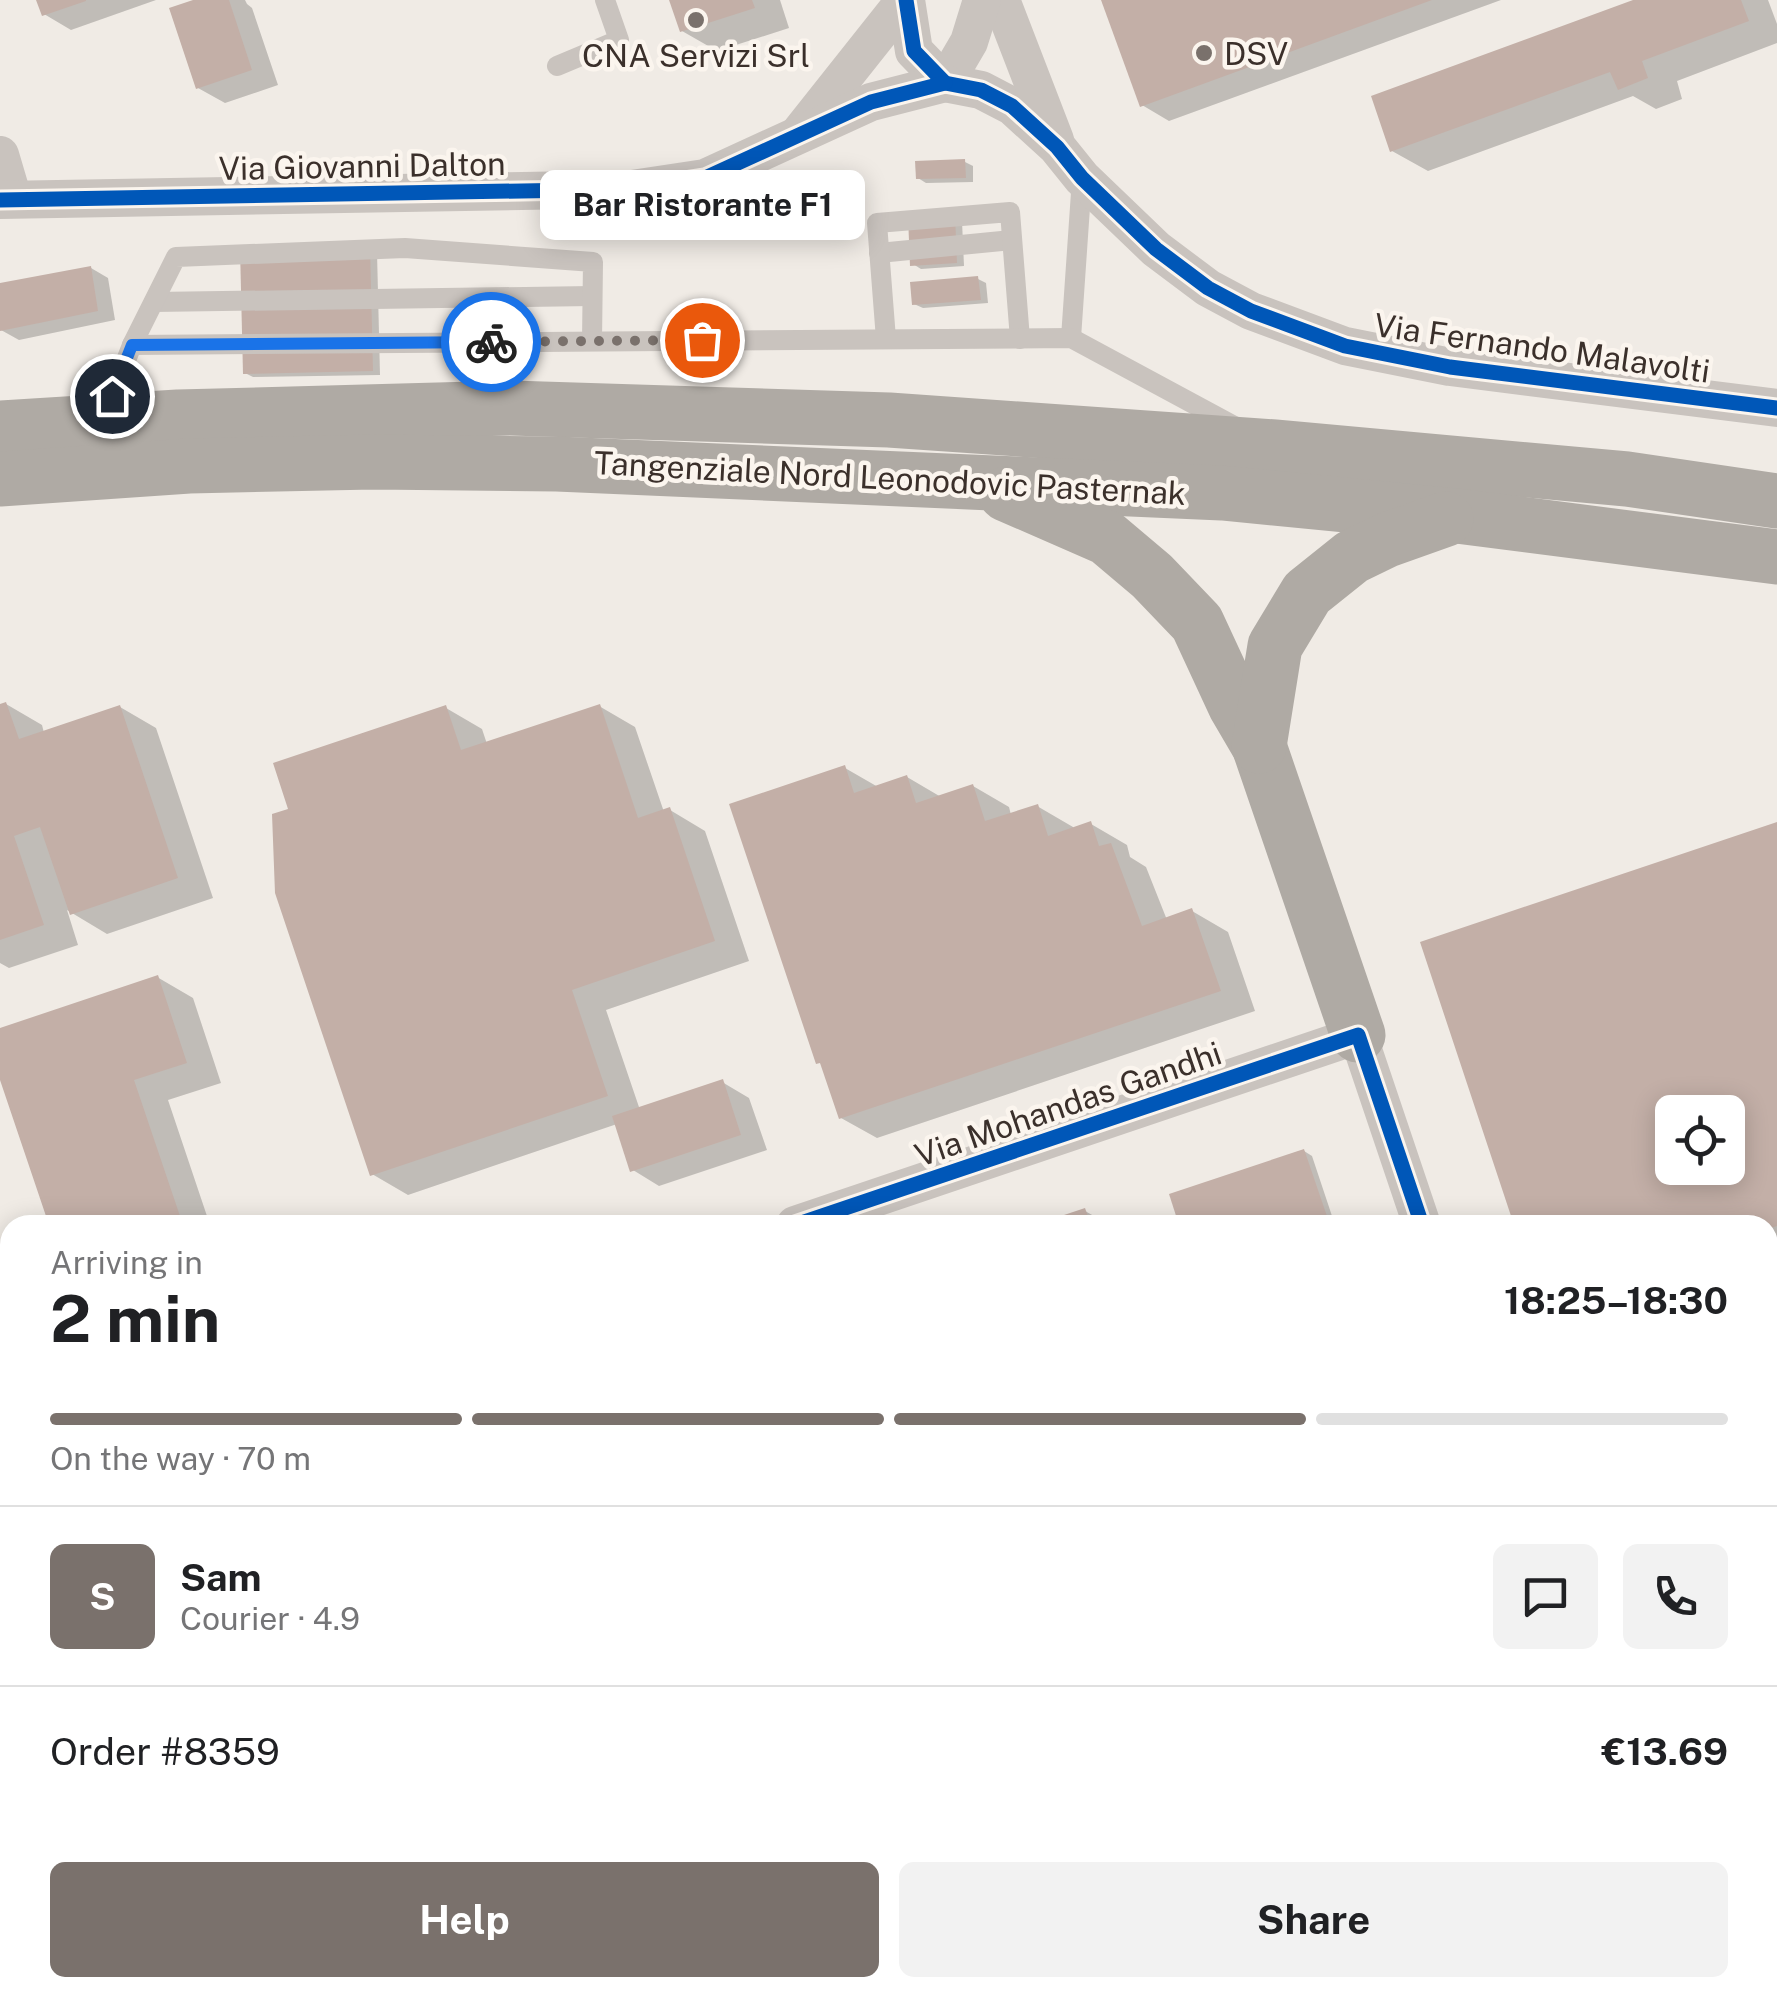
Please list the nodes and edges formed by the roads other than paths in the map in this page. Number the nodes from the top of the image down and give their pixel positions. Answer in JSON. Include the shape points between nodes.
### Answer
{"nodes":[{"id":1,"x":605,"y":0,"type":"edge"},
{"id":2,"x":905,"y":0,"type":"edge"},
{"id":3,"x":982,"y":0,"type":"edge"},
{"id":4,"x":1001,"y":0,"type":"edge"},
{"id":5,"x":557,"y":66,"type":"dead end"},
{"id":6,"x":945,"y":83,"type":"junction"},
{"id":7,"x":796,"y":136,"type":"junction"},
{"id":8,"x":1058,"y":148,"type":"junction"},
{"id":9,"x":0,"y":155,"type":"edge"},
{"id":10,"x":1082,"y":178,"type":"junction"},
{"id":11,"x":6,"y":199,"type":"edge"},
{"id":12,"x":1012,"y":240,"type":"junction"},
{"id":13,"x":879,"y":253,"type":"junction"},
{"id":14,"x":592,"y":296,"type":"junction"},
{"id":15,"x":154,"y":302,"type":"junction"},
{"id":16,"x":1071,"y":338,"type":"junction"},
{"id":17,"x":886,"y":339,"type":"junction"},
{"id":18,"x":1020,"y":339,"type":"junction"},
{"id":19,"x":592,"y":342,"type":"junction"},
{"id":20,"x":132,"y":345,"type":"junction"},
{"id":21,"x":1777,"y":408,"type":"edge"},
{"id":22,"x":102,"y":422,"type":"junction"},
{"id":23,"x":0,"y":428,"type":"edge"},
{"id":24,"x":1275,"y":448,"type":"junction"},
{"id":25,"x":0,"y":479,"type":"edge"},
{"id":26,"x":980,"y":482,"type":"junction"},
{"id":27,"x":1777,"y":502,"type":"edge"},
{"id":28,"x":1457,"y":516,"type":"junction"},
{"id":29,"x":1777,"y":556,"type":"edge"},
{"id":30,"x":1259,"y":746,"type":"junction"},
{"id":31,"x":1358,"y":1034,"type":"junction"},
{"id":32,"x":824,"y":1215,"type":"edge"},
{"id":33,"x":1419,"y":1215,"type":"edge"}],
"edges":[{"from":1,"to":5,"type":"lane","via":[[620,40]]},
{"from":2,"to":6,"type":"street","via":[[914,51]]},
{"from":2,"to":7,"type":"street"},
{"from":3,"to":6,"type":"street","via":[[969,42]]},
{"from":4,"to":8,"type":"street","name":"Via Fernando Malavolti"},
{"from":6,"to":7,"type":"street","name":"Via Giovanni Dalton","via":[[871,102]]},
{"from":6,"to":8,"type":"street","name":"Via Fernando Malavolti","via":[[981,90],[1012,106]]},
{"from":7,"to":11,"type":"street","name":"Via Giovanni Dalton","via":[[705,178],[632,189]]},
{"from":8,"to":10,"type":"street","name":"Via Fernando Malavolti"},
{"from":9,"to":11,"type":"street"},
{"from":10,"to":16,"type":"lane"},
{"from":10,"to":21,"type":"street","name":"Via Fernando Malavolti","via":[[1156,250],[1208,288],[1345,346],[1450,367]]},
{"from":12,"to":13,"type":"lane"},
{"from":12,"to":13,"type":"lane","via":[[1010,212],[877,223]]},
{"from":12,"to":18,"type":"lane"},
{"from":13,"to":17,"type":"lane"},
{"from":14,"to":15,"type":"lane"},
{"from":14,"to":15,"type":"lane","via":[[593,262],[405,248],[176,257]]},
{"from":14,"to":19,"type":"lane"},
{"from":15,"to":20,"type":"lane"},
{"from":16,"to":18,"type":"lane"},
{"from":16,"to":24,"type":"lane"},
{"from":17,"to":18,"type":"lane"},
{"from":17,"to":19,"type":"lane"},
{"from":19,"to":20,"type":"lane"},
{"from":20,"to":22,"type":"lane"},
{"from":22,"to":23,"type":"highway","name":"Tangenziale Nord Leonodovic Pasternak"},
{"from":22,"to":24,"type":"highway","name":"Tangenziale Nord Leonodovic Pasternak","via":[[511,408],[889,420]]},
{"from":24,"to":27,"type":"highway","name":"Tangenziale Nord Leonodovic Pasternak","via":[[1627,478]]},
{"from":25,"to":26,"type":"highway","name":"Tangenziale Nord Leonodovic Pasternak","via":[[374,462]]},
{"from":26,"to":28,"type":"highway","name":"Tangenziale Nord Leonodovic Pasternak","via":[[1222,493]]},
{"from":26,"to":30,"type":"highway","via":[[1106,538],[1152,576],[1197,622]]},
{"from":28,"to":29,"type":"highway","name":"Tangenziale Nord Leonodovic Pasternak"},
{"from":28,"to":30,"type":"highway","via":[[1352,557],[1307,593],[1276,646]]},
{"from":30,"to":31,"type":"highway"},
{"from":31,"to":32,"type":"street","name":"Via Mohandas Gandhi"},
{"from":31,"to":33,"type":"street"}]}
